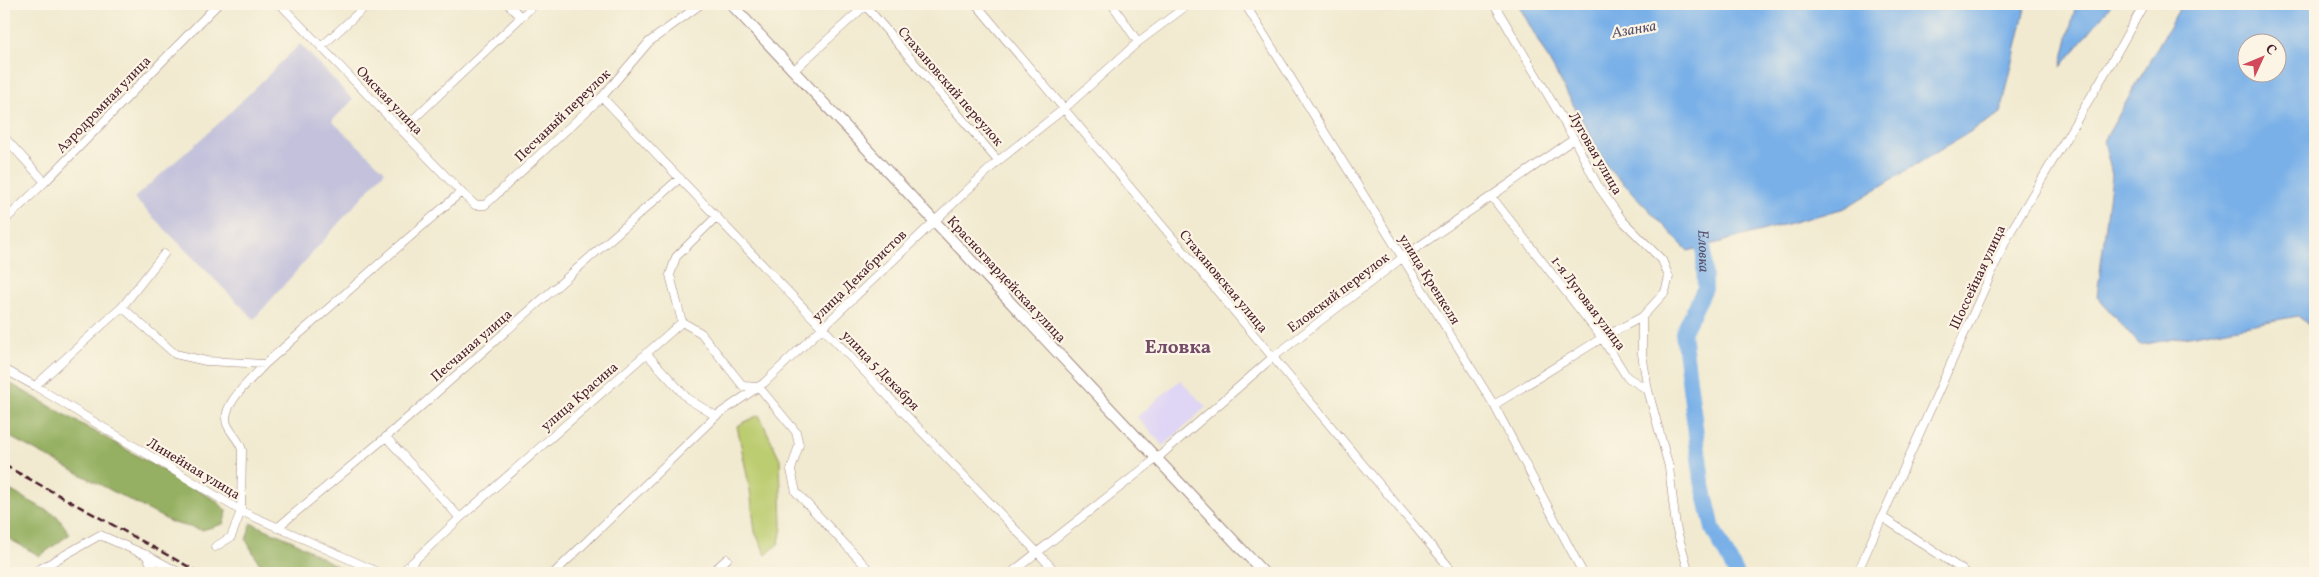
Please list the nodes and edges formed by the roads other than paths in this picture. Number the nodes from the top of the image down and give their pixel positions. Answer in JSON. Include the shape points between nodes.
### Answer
{"nodes":[{"id":1,"x":218,"y":4,"type":"edge"},
{"id":2,"x":280,"y":4,"type":"edge"},
{"id":3,"x":368,"y":4,"type":"edge"},
{"id":4,"x":508,"y":4,"type":"edge"},
{"id":5,"x":535,"y":4,"type":"edge"},
{"id":6,"x":701,"y":4,"type":"edge"},
{"id":7,"x":731,"y":4,"type":"edge"},
{"id":8,"x":866,"y":4,"type":"edge"},
{"id":9,"x":976,"y":4,"type":"edge"},
{"id":10,"x":1112,"y":4,"type":"edge"},
{"id":11,"x":1189,"y":4,"type":"edge"},
{"id":12,"x":1245,"y":4,"type":"edge"},
{"id":13,"x":1494,"y":4,"type":"edge"},
{"id":14,"x":2144,"y":4,"type":"edge"},
{"id":15,"x":520,"y":17,"type":"junction"},
{"id":16,"x":1138,"y":42,"type":"junction"},
{"id":17,"x":321,"y":47,"type":"junction"},
{"id":18,"x":793,"y":71,"type":"junction"},
{"id":19,"x":602,"y":97,"type":"junction"},
{"id":20,"x":1065,"y":108,"type":"junction"},
{"id":21,"x":402,"y":130,"type":"junction"},
{"id":22,"x":4,"y":137,"type":"edge"},
{"id":23,"x":1574,"y":139,"type":"junction"},
{"id":24,"x":998,"y":160,"type":"junction"},
{"id":25,"x":680,"y":178,"type":"junction"},
{"id":26,"x":45,"y":182,"type":"junction"},
{"id":27,"x":461,"y":192,"type":"junction"},
{"id":28,"x":1491,"y":196,"type":"junction"},
{"id":29,"x":485,"y":205,"type":"joint"},
{"id":30,"x":716,"y":217,"type":"junction"},
{"id":31,"x":4,"y":221,"type":"edge"},
{"id":32,"x":934,"y":221,"type":"junction"},
{"id":33,"x":164,"y":254,"type":"dead end"},
{"id":34,"x":1402,"y":258,"type":"junction"},
{"id":35,"x":122,"y":307,"type":"junction"},
{"id":36,"x":1642,"y":317,"type":"junction"},
{"id":37,"x":682,"y":322,"type":"junction"},
{"id":38,"x":823,"y":327,"type":"junction"},
{"id":39,"x":1602,"y":338,"type":"junction"},
{"id":40,"x":646,"y":354,"type":"junction"},
{"id":41,"x":1272,"y":358,"type":"junction"},
{"id":42,"x":265,"y":364,"type":"junction"},
{"id":43,"x":4,"y":369,"type":"edge"},
{"id":44,"x":35,"y":386,"type":"junction"},
{"id":45,"x":759,"y":387,"type":"junction"},
{"id":46,"x":1648,"y":390,"type":"junction"},
{"id":47,"x":1494,"y":405,"type":"junction"},
{"id":48,"x":716,"y":416,"type":"junction"},
{"id":49,"x":386,"y":437,"type":"junction"},
{"id":50,"x":1156,"y":458,"type":"junction"},
{"id":51,"x":241,"y":511,"type":"junction"},
{"id":52,"x":1882,"y":517,"type":"junction"},
{"id":53,"x":460,"y":518,"type":"junction"},
{"id":54,"x":277,"y":528,"type":"junction"},
{"id":55,"x":214,"y":547,"type":"dead end"},
{"id":56,"x":1037,"y":552,"type":"junction"},
{"id":57,"x":146,"y":555,"type":"junction"},
{"id":58,"x":726,"y":559,"type":"dead end"},
{"id":59,"x":33,"y":573,"type":"edge"},
{"id":60,"x":156,"y":573,"type":"edge"},
{"id":61,"x":180,"y":573,"type":"edge"},
{"id":62,"x":380,"y":573,"type":"edge"},
{"id":63,"x":401,"y":573,"type":"edge"},
{"id":64,"x":554,"y":573,"type":"edge"},
{"id":65,"x":711,"y":573,"type":"edge"},
{"id":66,"x":872,"y":573,"type":"edge"},
{"id":67,"x":1011,"y":573,"type":"edge"},
{"id":68,"x":1057,"y":573,"type":"edge"},
{"id":69,"x":1264,"y":573,"type":"edge"},
{"id":70,"x":1454,"y":573,"type":"edge"},
{"id":71,"x":1582,"y":573,"type":"edge"},
{"id":72,"x":1689,"y":573,"type":"edge"},
{"id":73,"x":1857,"y":573,"type":"edge"},
{"id":74,"x":1967,"y":573,"type":"edge"}],
"edges":[{"from":1,"to":26,"type":"street","name":"Аэродромная улица"},
{"from":2,"to":17,"type":"street","name":"Омская улица"},
{"from":3,"to":17,"type":"street"},
{"from":4,"to":15,"type":"street"},
{"from":5,"to":15,"type":"street"},
{"from":6,"to":19,"type":"street","name":"Песчаный переулок","via":[[649,42]]},
{"from":7,"to":18,"type":"main road","name":"Красногвардейская улица"},
{"from":8,"to":18,"type":"street"},
{"from":8,"to":24,"type":"street","name":"Стахановский переулок"},
{"from":9,"to":20,"type":"street","name":"Стахановская улица"},
{"from":10,"to":16,"type":"street"},
{"from":11,"to":16,"type":"street","name":"улица Декабристов"},
{"from":12,"to":34,"type":"street","name":"улица Кренкеля"},
{"from":13,"to":23,"type":"street","name":"Луговая улица"},
{"from":14,"to":52,"type":"street","name":"Шоссейная улица","via":[[2008,236]]},
{"from":15,"to":21,"type":"street"},
{"from":16,"to":20,"type":"street","name":"улица Декабристов"},
{"from":17,"to":21,"type":"street","name":"Омская улица"},
{"from":18,"to":32,"type":"main road","name":"Красногвардейская улица"},
{"from":19,"to":25,"type":"street","name":"улица 5 Декабря"},
{"from":19,"to":29,"type":"street","name":"Песчаный переулок"},
{"from":20,"to":24,"type":"street","name":"улица Декабристов"},
{"from":20,"to":41,"type":"street","name":"Стахановская улица"},
{"from":21,"to":27,"type":"street","name":"Омская улица"},
{"from":22,"to":26,"type":"street"},
{"from":23,"to":28,"type":"street","name":"Еловский переулок"},
{"from":23,"to":36,"type":"street","name":"Луговая улица","via":[[1598,186],[1623,221],[1662,260],[1669,276],[1665,292]]},
{"from":24,"to":32,"type":"street","name":"улица Декабристов"},
{"from":25,"to":30,"type":"street","name":"улица 5 Декабря"},
{"from":25,"to":49,"type":"street","name":"Песчаная улица"},
{"from":26,"to":31,"type":"street","name":"Аэродромная улица"},
{"from":27,"to":29,"type":"street","name":"Омская улица","via":[[476,205]]},
{"from":27,"to":42,"type":"street"},
{"from":28,"to":34,"type":"street","name":"Еловский переулок"},
{"from":28,"to":39,"type":"street","name":"1-я Луговая улица"},
{"from":30,"to":37,"type":"street","via":[[676,257],[670,275]]},
{"from":30,"to":38,"type":"street","name":"улица 5 Декабря"},
{"from":32,"to":38,"type":"street","name":"улица Декабристов"},
{"from":32,"to":50,"type":"main road","name":"Красногвардейская улица"},
{"from":33,"to":35,"type":"street"},
{"from":34,"to":41,"type":"street","name":"Еловский переулок"},
{"from":34,"to":47,"type":"street","name":"улица Кренкеля"},
{"from":35,"to":42,"type":"street","via":[[175,354],[206,361]]},
{"from":35,"to":44,"type":"street"},
{"from":36,"to":39,"type":"street","name":"Луговая улица"},
{"from":36,"to":46,"type":"street","via":[[1642,354]]},
{"from":37,"to":40,"type":"street","name":"улица Красина"},
{"from":37,"to":45,"type":"street","via":[[701,333],[743,386]]},
{"from":38,"to":45,"type":"street","name":"улица Декабристов"},
{"from":38,"to":56,"type":"street","name":"улица 5 Декабря"},
{"from":39,"to":46,"type":"street","name":"1-я Луговая улица","via":[[1627,377]]},
{"from":39,"to":47,"type":"street","name":"Луговая улица"},
{"from":40,"to":48,"type":"street","via":[[688,399]]},
{"from":40,"to":53,"type":"street","name":"улица Красина"},
{"from":41,"to":50,"type":"street","name":"Еловский переулок"},
{"from":41,"to":70,"type":"street","name":"Стахановская улица"},
{"from":42,"to":51,"type":"street","via":[[228,406],[225,418],[229,431],[240,441],[242,450]]},
{"from":43,"to":44,"type":"street","name":"Линейная улица"},
{"from":44,"to":51,"type":"street","name":"Линейная улица"},
{"from":45,"to":48,"type":"street","name":"улица Декабристов"},
{"from":45,"to":66,"type":"street","via":[[796,432],[799,445],[791,470],[796,492]]},
{"from":46,"to":72,"type":"street","via":[[1668,467],[1676,527]]},
{"from":47,"to":71,"type":"street","name":"улица Кренкеля"},
{"from":48,"to":64,"type":"street","name":"улица Декабристов"},
{"from":49,"to":53,"type":"street"},
{"from":49,"to":54,"type":"street","name":"Песчаная улица"},
{"from":50,"to":56,"type":"street","name":"Еловский переулок"},
{"from":50,"to":69,"type":"main road","name":"Красногвардейская улица"},
{"from":51,"to":54,"type":"street","name":"Линейная улица"},
{"from":51,"to":55,"type":"street","via":[[230,537]]},
{"from":52,"to":73,"type":"street","name":"Шоссейная улица"},
{"from":52,"to":74,"type":"street"},
{"from":53,"to":63,"type":"street","name":"улица Красина"},
{"from":54,"to":62,"type":"street","name":"Линейная улица"},
{"from":56,"to":67,"type":"street","name":"Еловский переулок"},
{"from":56,"to":68,"type":"street","name":"улица 5 Декабря"},
{"from":57,"to":59,"type":"street","via":[[100,535]]},
{"from":57,"to":60,"type":"street"},
{"from":57,"to":61,"type":"street"},
{"from":58,"to":65,"type":"street"}]}
